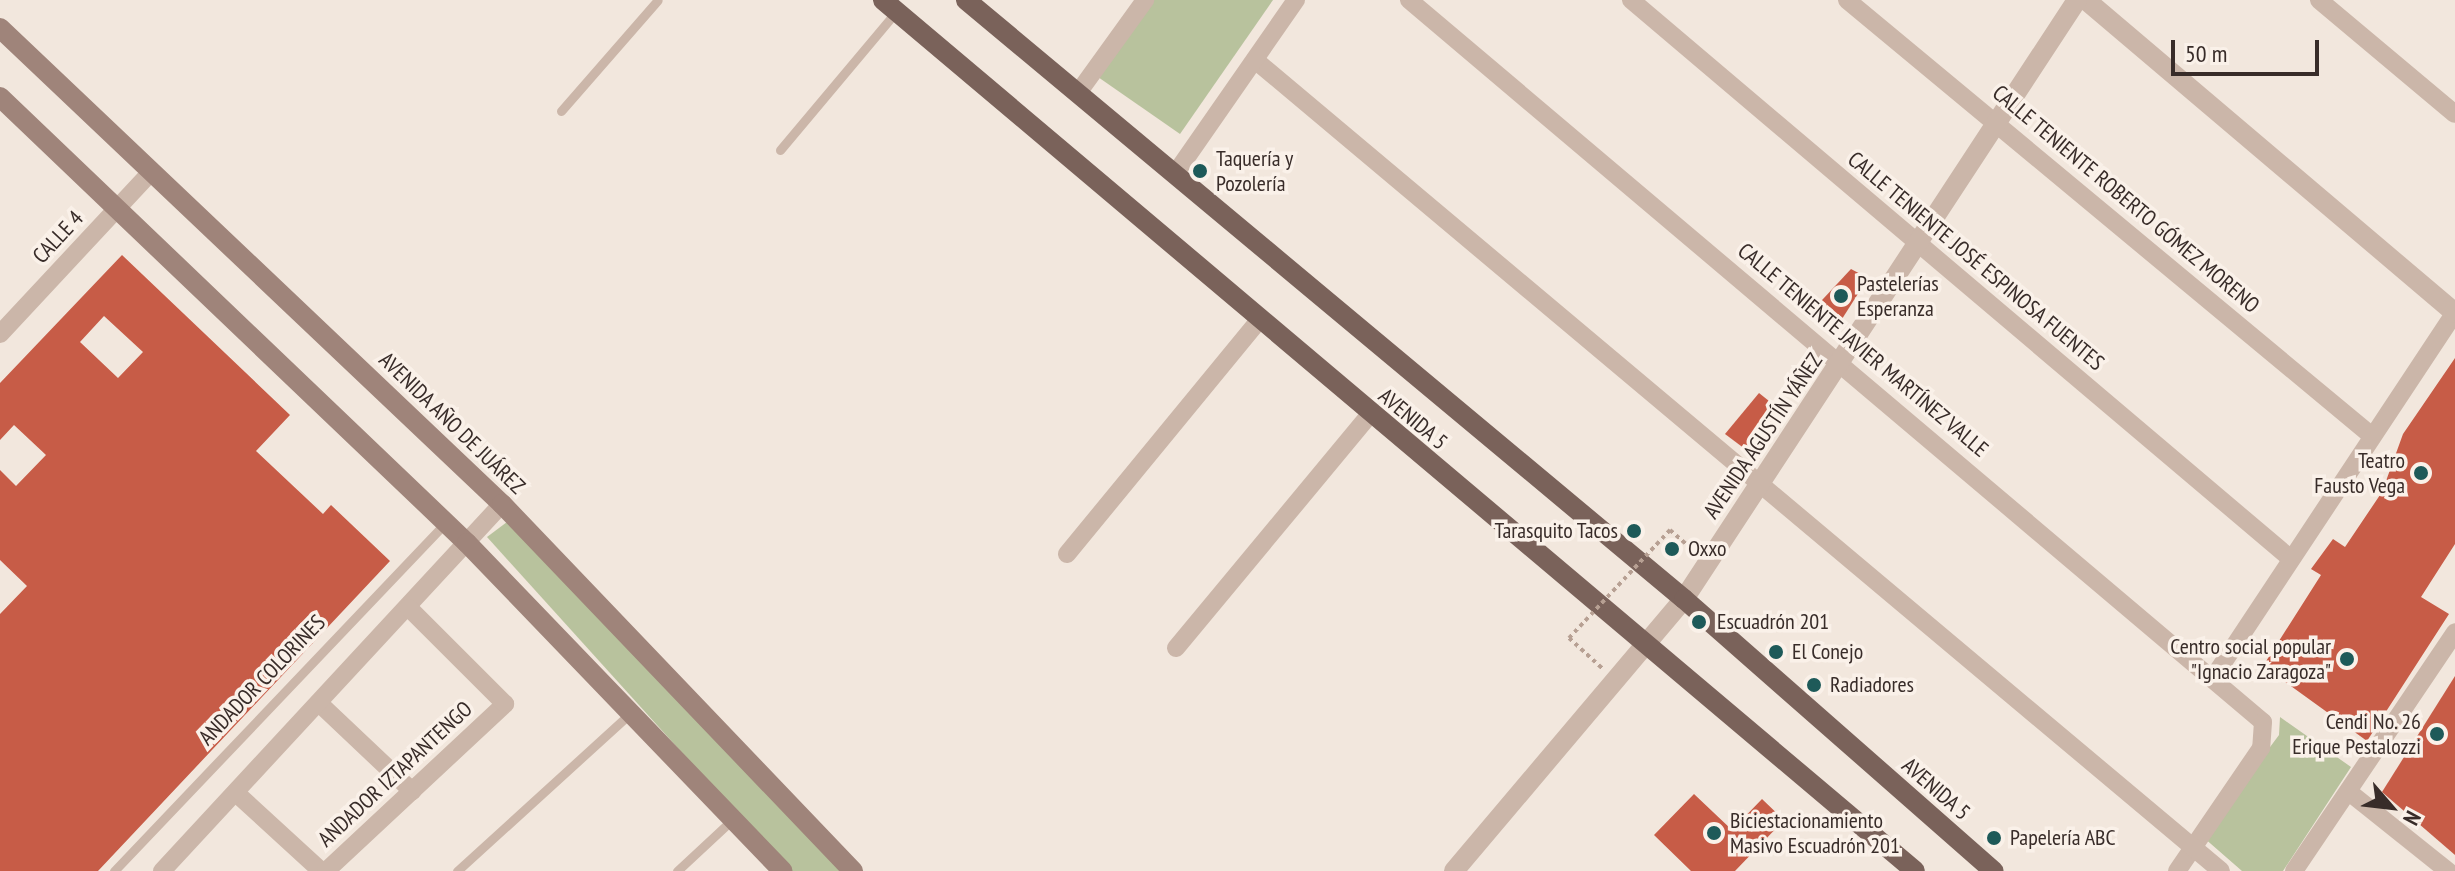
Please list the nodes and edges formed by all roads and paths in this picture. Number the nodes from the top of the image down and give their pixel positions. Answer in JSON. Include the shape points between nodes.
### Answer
{"nodes":[{"id":1,"x":658,"y":0,"type":"edge"},
{"id":2,"x":966,"y":0,"type":"edge"},
{"id":3,"x":1145,"y":0,"type":"edge"},
{"id":4,"x":1296,"y":0,"type":"edge"},
{"id":5,"x":1409,"y":0,"type":"edge"},
{"id":6,"x":1631,"y":0,"type":"edge"},
{"id":7,"x":1847,"y":0,"type":"edge"},
{"id":8,"x":2077,"y":0,"type":"edge"},
{"id":9,"x":2086,"y":0,"type":"edge"},
{"id":10,"x":2319,"y":0,"type":"edge"},
{"id":11,"x":890,"y":6,"type":"edge"},
{"id":12,"x":0,"y":28,"type":"edge"},
{"id":13,"x":1255,"y":60,"type":"junction"},
{"id":14,"x":1078,"y":93,"type":"junction"},
{"id":15,"x":0,"y":97,"type":"edge"},
{"id":16,"x":561,"y":111,"type":"dead end"},
{"id":17,"x":2455,"y":114,"type":"edge"},
{"id":18,"x":1999,"y":124,"type":"junction"},
{"id":19,"x":780,"y":150,"type":"dead end"},
{"id":20,"x":151,"y":172,"type":"junction"},
{"id":21,"x":1175,"y":174,"type":"junction"},
{"id":22,"x":117,"y":209,"type":"junction"},
{"id":23,"x":1919,"y":243,"type":"junction"},
{"id":24,"x":2455,"y":313,"type":"edge"},
{"id":25,"x":1259,"y":320,"type":"junction"},
{"id":26,"x":0,"y":334,"type":"edge"},
{"id":27,"x":1841,"y":362,"type":"junction"},
{"id":28,"x":1370,"y":414,"type":"junction"},
{"id":29,"x":2372,"y":436,"type":"junction"},
{"id":30,"x":1761,"y":483,"type":"junction"},
{"id":31,"x":502,"y":504,"type":"junction"},
{"id":32,"x":446,"y":522,"type":"junction"},
{"id":33,"x":467,"y":543,"type":"junction"},
{"id":34,"x":1695,"y":553,"type":"dead end"},
{"id":35,"x":1067,"y":554,"type":"dead end"},
{"id":36,"x":2290,"y":558,"type":"junction"},
{"id":37,"x":1684,"y":599,"type":"junction"},
{"id":38,"x":409,"y":608,"type":"junction"},
{"id":39,"x":2455,"y":632,"type":"edge"},
{"id":40,"x":1646,"y":647,"type":"junction"},
{"id":41,"x":1176,"y":648,"type":"dead end"},
{"id":42,"x":1608,"y":672,"type":"dead end"},
{"id":43,"x":2213,"y":678,"type":"junction"},
{"id":44,"x":320,"y":704,"type":"junction"},
{"id":45,"x":635,"y":709,"type":"junction"},
{"id":46,"x":412,"y":791,"type":"junction"},
{"id":47,"x":2349,"y":792,"type":"junction"},
{"id":48,"x":236,"y":793,"type":"junction"},
{"id":49,"x":735,"y":818,"type":"junction"},
{"id":50,"x":2193,"y":847,"type":"junction"},
{"id":51,"x":114,"y":871,"type":"edge"},
{"id":52,"x":162,"y":871,"type":"edge"},
{"id":53,"x":323,"y":871,"type":"edge"},
{"id":54,"x":457,"y":871,"type":"edge"},
{"id":55,"x":677,"y":871,"type":"edge"},
{"id":56,"x":783,"y":871,"type":"edge"},
{"id":57,"x":853,"y":871,"type":"edge"},
{"id":58,"x":1454,"y":871,"type":"edge"},
{"id":59,"x":1915,"y":871,"type":"edge"},
{"id":60,"x":1994,"y":871,"type":"edge"},
{"id":61,"x":2177,"y":871,"type":"edge"},
{"id":62,"x":2221,"y":871,"type":"edge"},
{"id":63,"x":2294,"y":871,"type":"edge"},
{"id":64,"x":2448,"y":871,"type":"edge"}],
"edges":[{"from":1,"to":16,"type":"lane"},
{"from":2,"to":14,"type":"main road","name":"AVENIDA 5"},
{"from":3,"to":14,"type":"street"},
{"from":4,"to":13,"type":"street"},
{"from":5,"to":27,"type":"street","name":"CALLE TENIENTE JAVIER MARTÍNEZ VALLE"},
{"from":6,"to":23,"type":"street","name":"CALLE TENIENTE JOSÉ ESPINOSA FUENTES"},
{"from":7,"to":18,"type":"street","name":"CALLE TENIENTE ROBERTO GÓMEZ MORENO"},
{"from":8,"to":18,"type":"street","name":"AVENIDA AGUSTÍN YÁÑEZ"},
{"from":9,"to":24,"type":"street"},
{"from":10,"to":17,"type":"street"},
{"from":11,"to":19,"type":"lane"},
{"from":11,"to":25,"type":"main road","name":"AVENIDA 5"},
{"from":12,"to":20,"type":"main road","name":"AVENIDA AÑO DE JUÁREZ"},
{"from":13,"to":21,"type":"street"},
{"from":13,"to":30,"type":"street"},
{"from":14,"to":21,"type":"main road","name":"AVENIDA 5"},
{"from":15,"to":22,"type":"main road"},
{"from":18,"to":23,"type":"street","name":"AVENIDA AGUSTÍN YÁÑEZ"},
{"from":18,"to":29,"type":"street","name":"CALLE TENIENTE ROBERTO GÓMEZ MORENO"},
{"from":20,"to":22,"type":"street","name":"CALLE 4"},
{"from":20,"to":31,"type":"main road","name":"AVENIDA AÑO DE JUÁREZ"},
{"from":21,"to":37,"type":"main road","name":"AVENIDA 5"},
{"from":22,"to":26,"type":"street","name":"CALLE 4"},
{"from":22,"to":32,"type":"main road"},
{"from":23,"to":27,"type":"street","name":"AVENIDA AGUSTÍN YÁÑEZ"},
{"from":23,"to":36,"type":"street","name":"CALLE TENIENTE JOSÉ ESPINOSA FUENTES"},
{"from":24,"to":29,"type":"street"},
{"from":25,"to":28,"type":"main road","name":"AVENIDA 5"},
{"from":25,"to":35,"type":"street"},
{"from":27,"to":30,"type":"street","name":"AVENIDA AGUSTÍN YÁÑEZ"},
{"from":27,"to":43,"type":"street","name":"CALLE TENIENTE JAVIER MARTÍNEZ VALLE"},
{"from":28,"to":40,"type":"main road","name":"AVENIDA 5"},
{"from":28,"to":41,"type":"street"},
{"from":29,"to":36,"type":"street"},
{"from":30,"to":37,"type":"street","name":"AVENIDA AGUSTÍN YÁÑEZ"},
{"from":30,"to":50,"type":"street"},
{"from":31,"to":33,"type":"street"},
{"from":31,"to":57,"type":"main road","name":"AVENIDA AÑO DE JUÁREZ"},
{"from":32,"to":33,"type":"main road"},
{"from":32,"to":51,"type":"lane","name":"ANDADOR COLORINES"},
{"from":33,"to":38,"type":"street"},
{"from":33,"to":45,"type":"main road"},
{"from":34,"to":42,"type":"path","bridge":true,"via":[[1670,530],[1569,638]]},
{"from":36,"to":43,"type":"street"},
{"from":37,"to":40,"type":"street","name":"AVENIDA AGUSTÍN YÁÑEZ"},
{"from":37,"to":60,"type":"main road","name":"AVENIDA 5"},
{"from":38,"to":44,"type":"street"},
{"from":38,"to":46,"type":"street","name":"ANDADOR IZTAPANTENGO","via":[[505,704]]},
{"from":39,"to":47,"type":"street"},
{"from":40,"to":58,"type":"street","name":"AVENIDA AGUSTÍN YÁÑEZ"},
{"from":40,"to":59,"type":"main road","name":"AVENIDA 5"},
{"from":43,"to":50,"type":"street","name":"CALLE TENIENTE JAVIER MARTÍNEZ VALLE","via":[[2263,722],[2261,748]]},
{"from":44,"to":46,"type":"street"},
{"from":44,"to":48,"type":"street"},
{"from":45,"to":49,"type":"main road"},
{"from":45,"to":54,"type":"lane"},
{"from":46,"to":53,"type":"street","name":"ANDADOR IZTAPANTENGO"},
{"from":47,"to":63,"type":"street"},
{"from":47,"to":64,"type":"street"},
{"from":48,"to":52,"type":"street"},
{"from":48,"to":53,"type":"street"},
{"from":49,"to":55,"type":"lane"},
{"from":49,"to":56,"type":"main road"},
{"from":50,"to":61,"type":"street"},
{"from":50,"to":62,"type":"street"}]}
